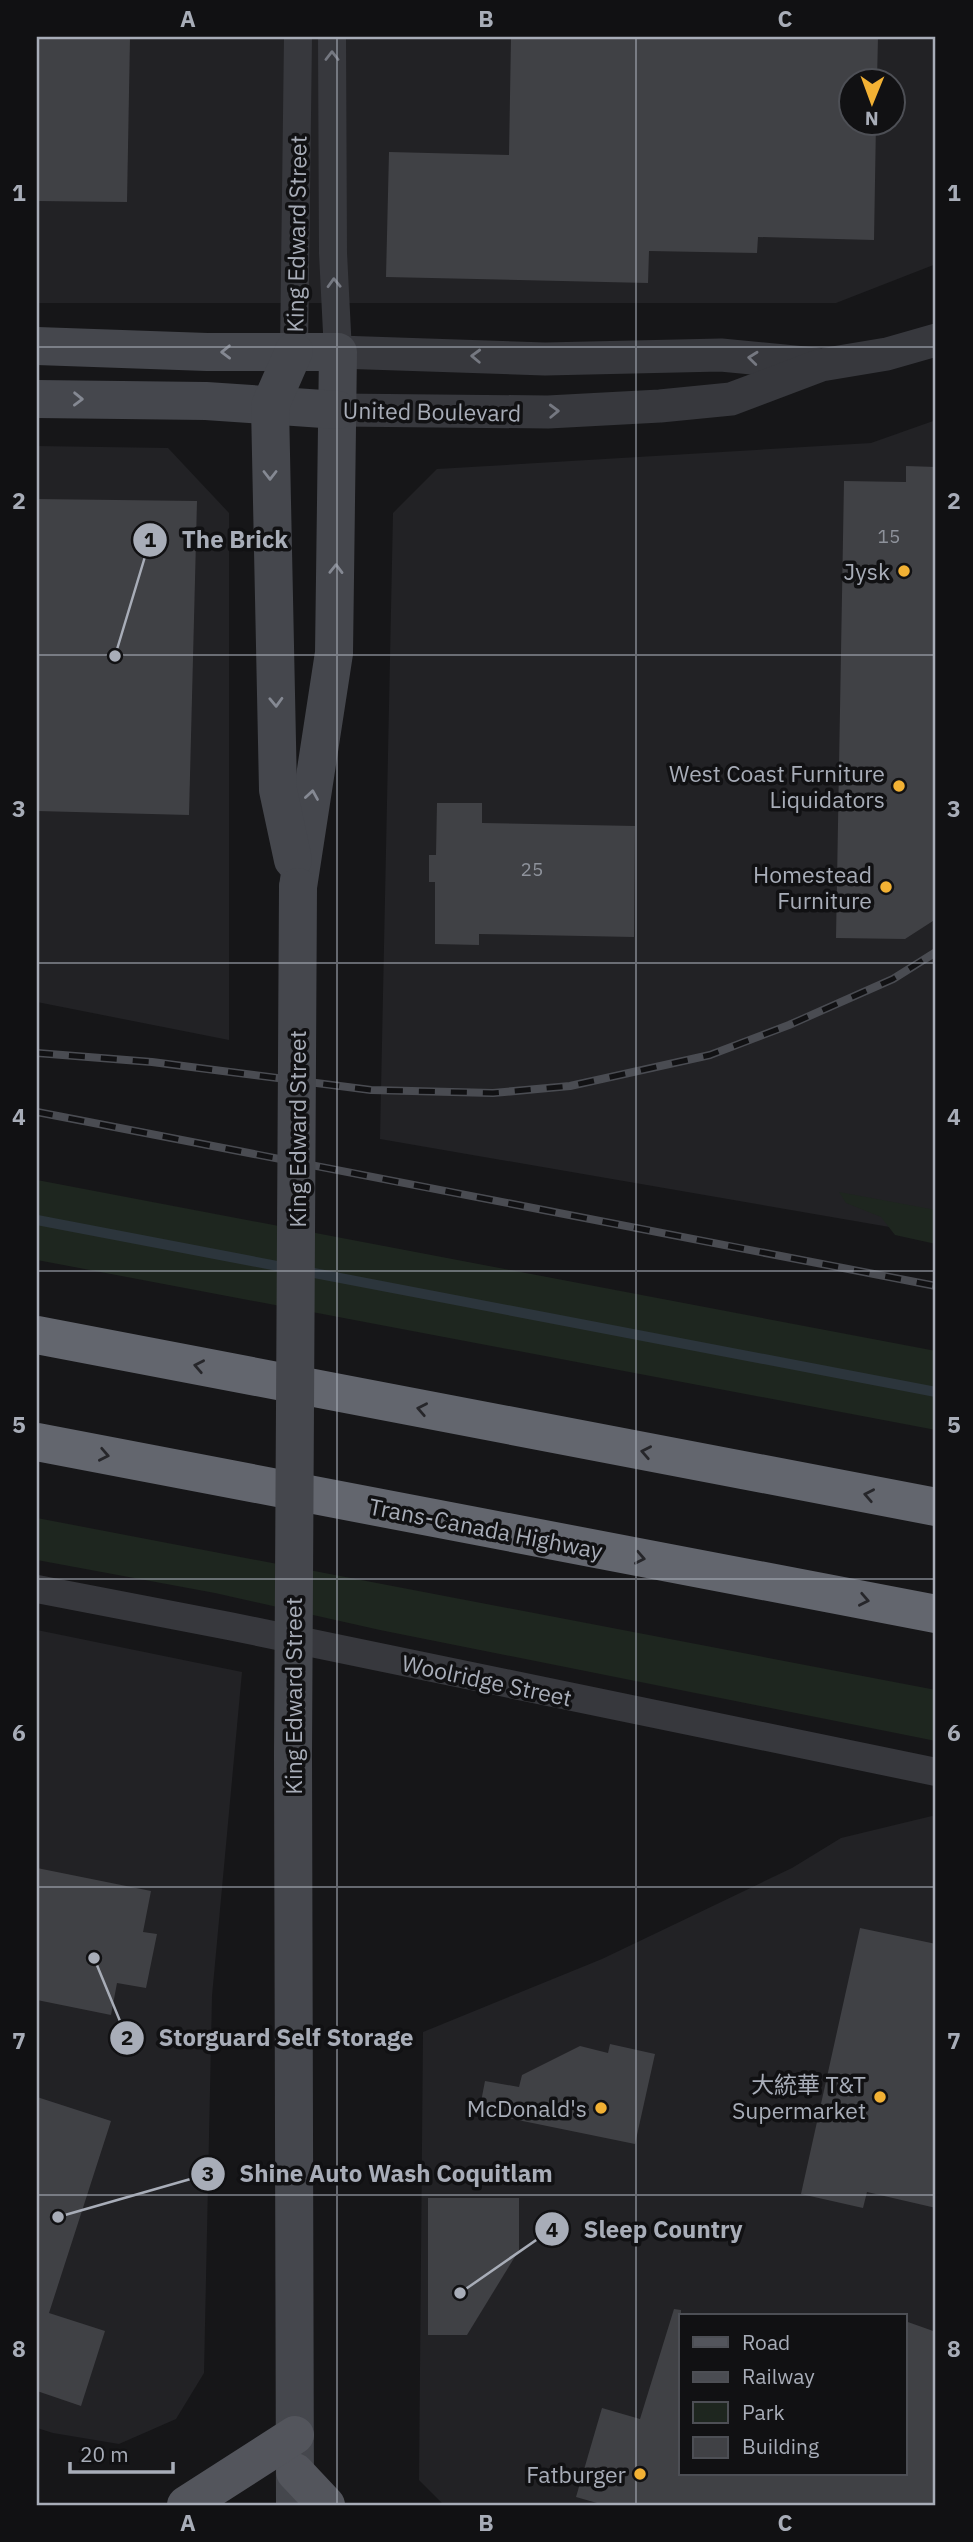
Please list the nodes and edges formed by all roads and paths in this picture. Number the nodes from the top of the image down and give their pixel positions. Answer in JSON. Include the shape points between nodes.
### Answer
{"nodes":[{"id":1,"x":298,"y":37,"type":"edge"},
{"id":2,"x":332,"y":37,"type":"edge"},
{"id":3,"x":936,"y":340,"type":"edge"},
{"id":4,"x":37,"y":346,"type":"edge"},
{"id":5,"x":295,"y":351,"type":"junction"},
{"id":6,"x":338,"y":352,"type":"junction"},
{"id":7,"x":821,"y":365,"type":"junction"},
{"id":8,"x":37,"y":398,"type":"edge"},
{"id":9,"x":270,"y":406,"type":"junction"},
{"id":10,"x":338,"y":410,"type":"junction"},
{"id":11,"x":298,"y":887,"type":"junction"},
{"id":12,"x":37,"y":1335,"type":"edge"},
{"id":13,"x":37,"y":1442,"type":"edge"},
{"id":14,"x":936,"y":1507,"type":"edge"},
{"id":15,"x":37,"y":1589,"type":"edge"},
{"id":16,"x":936,"y":1614,"type":"edge"},
{"id":17,"x":936,"y":1772,"type":"edge"},
{"id":18,"x":295,"y":2435,"type":"junction"},
{"id":19,"x":295,"y":2489,"type":"edge"},
{"id":20,"x":186,"y":2505,"type":"edge"},
{"id":21,"x":326,"y":2505,"type":"edge"}],
"edges":[{"from":1,"to":5,"type":"street","name":"King Edward Street"},
{"from":6,"to":2,"type":"street","name":"King Edward Street","one_way":true},
{"from":3,"to":7,"type":"street","name":"United Boulevard"},
{"from":5,"to":4,"type":"main road","name":"United Boulevard","one_way":true},
{"from":5,"to":6,"type":"main road","name":"United Boulevard"},
{"from":5,"to":9,"type":"main road","name":"King Edward Street"},
{"from":7,"to":6,"type":"street","name":"United Boulevard","one_way":true,"via":[[721,355],[545,359]]},
{"from":6,"to":10,"type":"main road","name":"King Edward Street"},
{"from":10,"to":7,"type":"street","name":"United Boulevard","one_way":true,"via":[[548,412],[660,406],[730,399]]},
{"from":8,"to":9,"type":"main road","name":"United Boulevard","one_way":true},
{"from":9,"to":10,"type":"main road","name":"United Boulevard"},
{"from":9,"to":11,"type":"main road","name":"King Edward Street","one_way":true,"via":[[278,790]]},
{"from":11,"to":10,"type":"main road","name":"King Edward Street","one_way":true,"via":[[334,653]]},
{"from":11,"to":18,"type":"main road","name":"King Edward Street","bridge":true},
{"from":14,"to":12,"type":"highway","one_way":true},
{"from":13,"to":16,"type":"highway","name":"Trans-Canada Highway","one_way":true},
{"from":15,"to":17,"type":"street","name":"Woolridge Street"},
{"from":18,"to":19,"type":"main road","name":"King Edward Street"},
{"from":18,"to":20,"type":"main road"},
{"from":19,"to":21,"type":"main road"}]}
